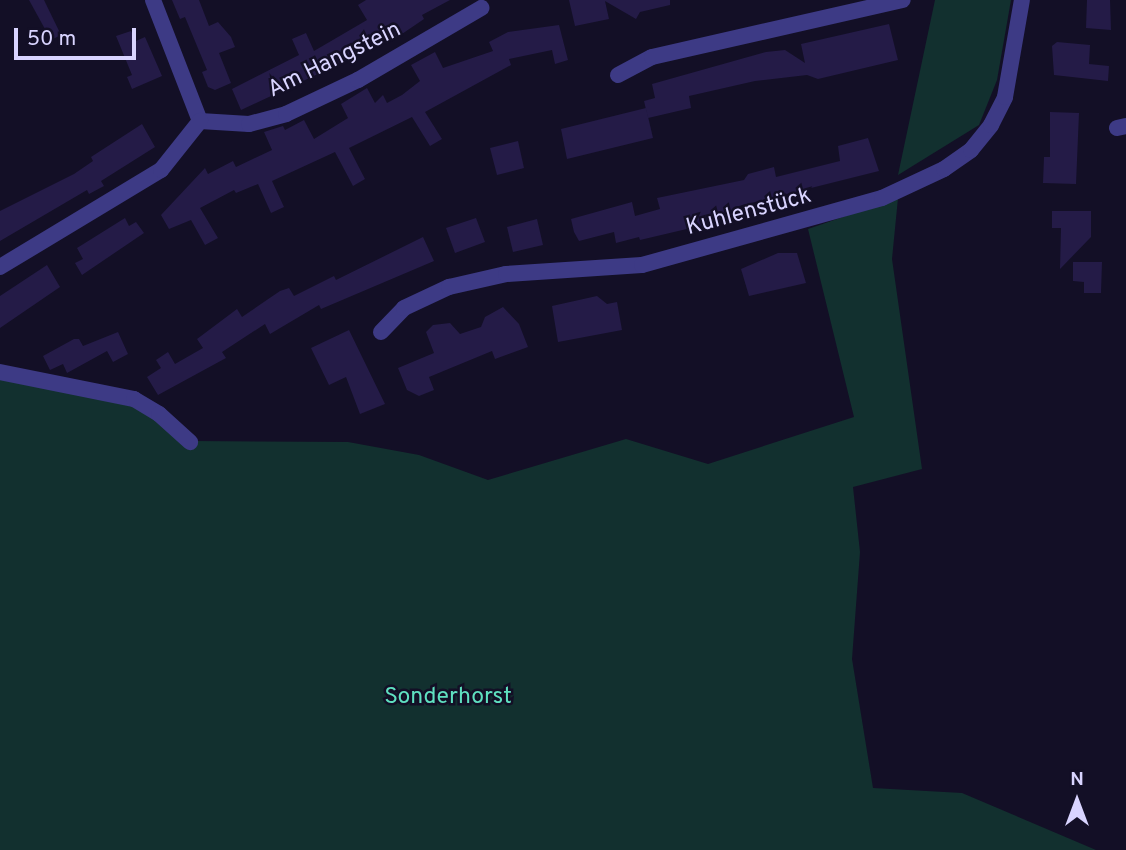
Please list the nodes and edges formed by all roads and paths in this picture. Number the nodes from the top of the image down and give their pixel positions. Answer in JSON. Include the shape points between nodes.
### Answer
{"nodes":[{"id":1,"x":153,"y":0,"type":"edge"},
{"id":2,"x":902,"y":0,"type":"edge"},
{"id":3,"x":1022,"y":0,"type":"edge"},
{"id":4,"x":481,"y":8,"type":"dead end"},
{"id":5,"x":618,"y":75,"type":"dead end"},
{"id":6,"x":200,"y":121,"type":"junction"},
{"id":7,"x":0,"y":267,"type":"edge"},
{"id":8,"x":381,"y":332,"type":"dead end"},
{"id":9,"x":0,"y":372,"type":"edge"},
{"id":10,"x":190,"y":442,"type":"dead end"}],
"edges":[{"from":1,"to":6,"type":"street"},
{"from":2,"to":5,"type":"street","via":[[652,57]]},
{"from":3,"to":8,"type":"street","name":"Kuhlenstück","via":[[1006,97],[971,150],[944,169],[882,198],[642,265],[506,275],[449,286],[404,308]]},
{"from":4,"to":6,"type":"street","name":"Am Hangstein","via":[[358,80],[285,114],[249,124]]},
{"from":6,"to":7,"type":"street","via":[[161,170]]},
{"from":9,"to":10,"type":"street","via":[[134,400],[159,414]]}]}
